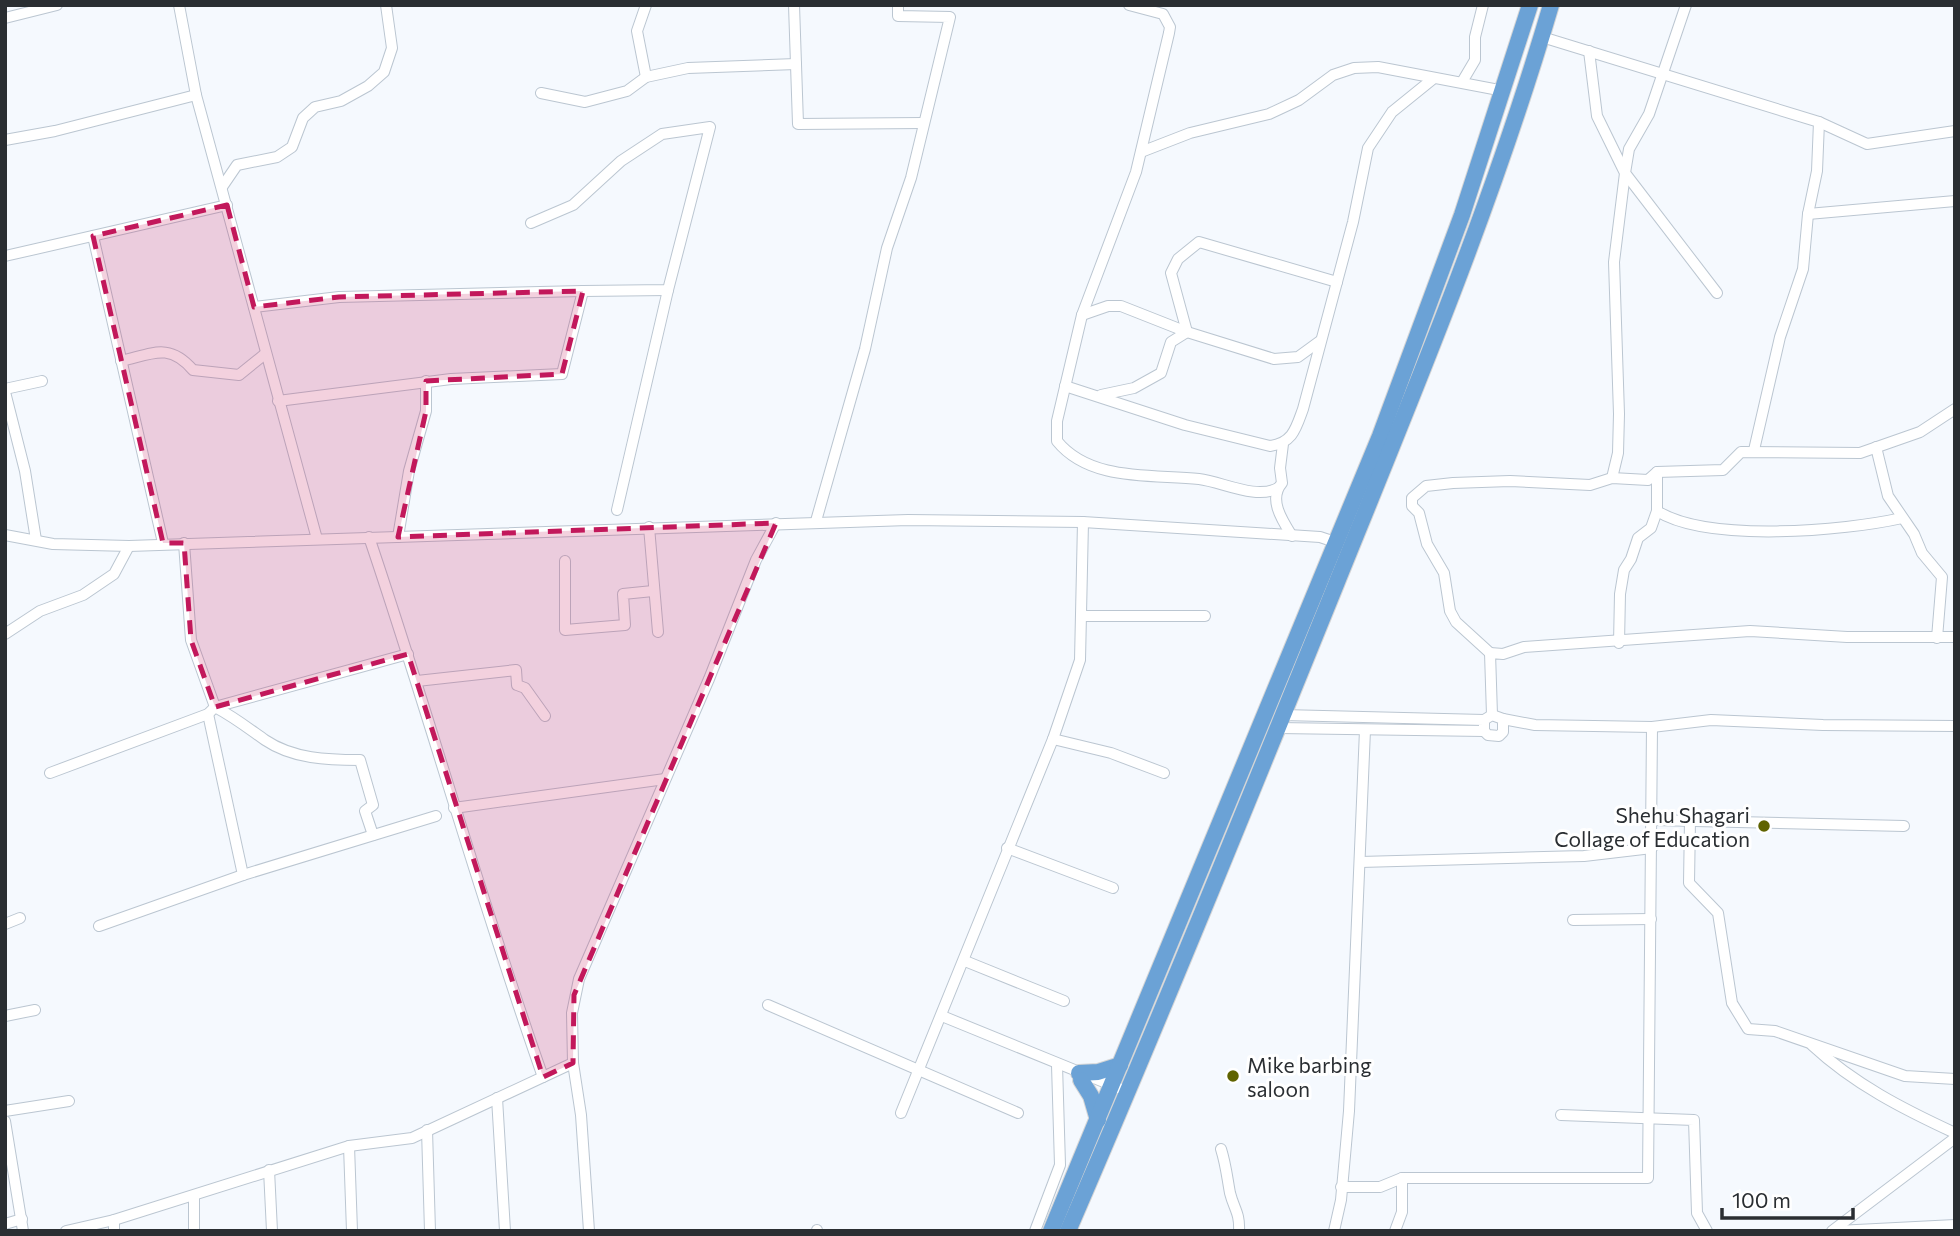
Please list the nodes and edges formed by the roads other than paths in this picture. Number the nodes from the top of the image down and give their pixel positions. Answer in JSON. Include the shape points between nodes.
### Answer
{"nodes":[{"id":1,"x":57,"y":5,"type":"edge"},
{"id":2,"x":179,"y":5,"type":"edge"},
{"id":3,"x":386,"y":5,"type":"edge"},
{"id":4,"x":646,"y":5,"type":"edge"},
{"id":5,"x":794,"y":5,"type":"edge"},
{"id":6,"x":898,"y":5,"type":"edge"},
{"id":7,"x":953,"y":5,"type":"edge"},
{"id":8,"x":1129,"y":5,"type":"edge"},
{"id":9,"x":1483,"y":5,"type":"edge"},
{"id":10,"x":1530,"y":5,"type":"edge"},
{"id":11,"x":1551,"y":5,"type":"edge"},
{"id":12,"x":1686,"y":5,"type":"edge"},
{"id":13,"x":950,"y":17,"type":"junction"},
{"id":14,"x":5,"y":18,"type":"edge"},
{"id":15,"x":1542,"y":37,"type":"junction"},
{"id":16,"x":1589,"y":51,"type":"junction"},
{"id":17,"x":796,"y":64,"type":"junction"},
{"id":18,"x":1661,"y":73,"type":"junction"},
{"id":19,"x":646,"y":77,"type":"junction"},
{"id":20,"x":1434,"y":78,"type":"junction"},
{"id":21,"x":1462,"y":82,"type":"junction"},
{"id":22,"x":1504,"y":91,"type":"junction"},
{"id":23,"x":541,"y":93,"type":"dead end"},
{"id":24,"x":196,"y":95,"type":"junction"},
{"id":25,"x":1819,"y":122,"type":"junction"},
{"id":26,"x":923,"y":123,"type":"junction"},
{"id":27,"x":1955,"y":131,"type":"edge"},
{"id":28,"x":5,"y":139,"type":"edge"},
{"id":29,"x":1141,"y":152,"type":"junction"},
{"id":30,"x":1625,"y":173,"type":"junction"},
{"id":31,"x":222,"y":187,"type":"junction"},
{"id":32,"x":1955,"y":201,"type":"edge"},
{"id":33,"x":227,"y":205,"type":"junction"},
{"id":34,"x":1808,"y":214,"type":"junction"},
{"id":35,"x":531,"y":223,"type":"dead end"},
{"id":36,"x":93,"y":236,"type":"junction"},
{"id":37,"x":5,"y":256,"type":"edge"},
{"id":38,"x":1337,"y":282,"type":"junction"},
{"id":39,"x":583,"y":290,"type":"junction"},
{"id":40,"x":668,"y":290,"type":"junction"},
{"id":41,"x":1717,"y":293,"type":"dead end"},
{"id":42,"x":254,"y":307,"type":"junction"},
{"id":43,"x":1082,"y":315,"type":"junction"},
{"id":44,"x":1187,"y":332,"type":"junction"},
{"id":45,"x":1321,"y":341,"type":"junction"},
{"id":46,"x":265,"y":354,"type":"junction"},
{"id":47,"x":121,"y":361,"type":"junction"},
{"id":48,"x":426,"y":381,"type":"junction"},
{"id":49,"x":42,"y":382,"type":"dead end"},
{"id":50,"x":1065,"y":386,"type":"junction"},
{"id":51,"x":5,"y":391,"type":"edge"},
{"id":52,"x":1100,"y":395,"type":"junction"},
{"id":53,"x":278,"y":401,"type":"junction"},
{"id":54,"x":1955,"y":409,"type":"edge"},
{"id":55,"x":1283,"y":444,"type":"junction"},
{"id":56,"x":1876,"y":447,"type":"junction"},
{"id":57,"x":1754,"y":450,"type":"junction"},
{"id":58,"x":1657,"y":472,"type":"junction"},
{"id":59,"x":1612,"y":478,"type":"junction"},
{"id":60,"x":1278,"y":488,"type":"junction"},
{"id":61,"x":617,"y":510,"type":"dead end"},
{"id":62,"x":1657,"y":511,"type":"junction"},
{"id":63,"x":1902,"y":517,"type":"junction"},
{"id":64,"x":816,"y":521,"type":"junction"},
{"id":65,"x":1083,"y":522,"type":"junction"},
{"id":66,"x":776,"y":523,"type":"junction"},
{"id":67,"x":649,"y":527,"type":"junction"},
{"id":68,"x":5,"y":535,"type":"edge"},
{"id":69,"x":1292,"y":536,"type":"junction"},
{"id":70,"x":369,"y":537,"type":"junction"},
{"id":71,"x":398,"y":537,"type":"junction"},
{"id":72,"x":317,"y":539,"type":"junction"},
{"id":73,"x":36,"y":540,"type":"junction"},
{"id":74,"x":163,"y":543,"type":"junction"},
{"id":75,"x":184,"y":543,"type":"junction"},
{"id":76,"x":1338,"y":543,"type":"junction"},
{"id":77,"x":129,"y":546,"type":"junction"},
{"id":78,"x":565,"y":561,"type":"dead end"},
{"id":79,"x":653,"y":591,"type":"junction"},
{"id":80,"x":1082,"y":615,"type":"junction"},
{"id":81,"x":1205,"y":616,"type":"dead end"},
{"id":82,"x":658,"y":632,"type":"dead end"},
{"id":83,"x":5,"y":634,"type":"edge"},
{"id":84,"x":1955,"y":637,"type":"edge"},
{"id":85,"x":1937,"y":638,"type":"junction"},
{"id":86,"x":1619,"y":643,"type":"junction"},
{"id":87,"x":1490,"y":653,"type":"junction"},
{"id":88,"x":408,"y":654,"type":"junction"},
{"id":89,"x":417,"y":681,"type":"junction"},
{"id":90,"x":211,"y":711,"type":"junction"},
{"id":91,"x":545,"y":716,"type":"dead end"},
{"id":92,"x":1503,"y":719,"type":"junction"},
{"id":93,"x":1280,"y":722,"type":"junction"},
{"id":94,"x":1487,"y":722,"type":"junction"},
{"id":95,"x":1535,"y":725,"type":"junction"},
{"id":96,"x":1955,"y":726,"type":"edge"},
{"id":97,"x":1652,"y":727,"type":"junction"},
{"id":98,"x":1364,"y":730,"type":"junction"},
{"id":99,"x":1503,"y":732,"type":"junction"},
{"id":100,"x":1053,"y":739,"type":"junction"},
{"id":101,"x":50,"y":773,"type":"dead end"},
{"id":102,"x":1164,"y":773,"type":"dead end"},
{"id":103,"x":665,"y":779,"type":"junction"},
{"id":104,"x":454,"y":808,"type":"junction"},
{"id":105,"x":436,"y":816,"type":"dead end"},
{"id":106,"x":1653,"y":820,"type":"junction"},
{"id":107,"x":1690,"y":820,"type":"junction"},
{"id":108,"x":1904,"y":826,"type":"dead end"},
{"id":109,"x":373,"y":835,"type":"junction"},
{"id":110,"x":1007,"y":848,"type":"junction"},
{"id":111,"x":1652,"y":848,"type":"junction"},
{"id":112,"x":1360,"y":862,"type":"junction"},
{"id":113,"x":243,"y":875,"type":"junction"},
{"id":114,"x":1113,"y":888,"type":"dead end"},
{"id":115,"x":20,"y":918,"type":"dead end"},
{"id":116,"x":1651,"y":919,"type":"junction"},
{"id":117,"x":1573,"y":920,"type":"dead end"},
{"id":118,"x":5,"y":924,"type":"edge"},
{"id":119,"x":99,"y":926,"type":"dead end"},
{"id":120,"x":965,"y":961,"type":"junction"},
{"id":121,"x":1064,"y":1001,"type":"dead end"},
{"id":122,"x":768,"y":1005,"type":"dead end"},
{"id":123,"x":34,"y":1010,"type":"dead end"},
{"id":124,"x":5,"y":1016,"type":"edge"},
{"id":125,"x":942,"y":1016,"type":"junction"},
{"id":126,"x":1809,"y":1042,"type":"junction"},
{"id":127,"x":573,"y":1063,"type":"junction"},
{"id":128,"x":1120,"y":1065,"type":"junction"},
{"id":129,"x":1070,"y":1071,"type":"junction"},
{"id":130,"x":919,"y":1072,"type":"junction"},
{"id":131,"x":543,"y":1077,"type":"junction"},
{"id":132,"x":1955,"y":1079,"type":"edge"},
{"id":133,"x":1117,"y":1092,"type":"junction"},
{"id":134,"x":497,"y":1098,"type":"junction"},
{"id":135,"x":69,"y":1101,"type":"dead end"},
{"id":136,"x":5,"y":1111,"type":"edge"},
{"id":137,"x":901,"y":1113,"type":"dead end"},
{"id":138,"x":1018,"y":1113,"type":"dead end"},
{"id":139,"x":1561,"y":1115,"type":"dead end"},
{"id":140,"x":1649,"y":1119,"type":"junction"},
{"id":141,"x":1098,"y":1120,"type":"junction"},
{"id":142,"x":5,"y":1121,"type":"edge"},
{"id":143,"x":427,"y":1130,"type":"junction"},
{"id":144,"x":1955,"y":1136,"type":"edge"},
{"id":145,"x":349,"y":1146,"type":"junction"},
{"id":146,"x":1221,"y":1149,"type":"dead end"},
{"id":147,"x":269,"y":1170,"type":"junction"},
{"id":148,"x":9,"y":1172,"type":"edge"},
{"id":149,"x":1402,"y":1178,"type":"junction"},
{"id":150,"x":1341,"y":1187,"type":"junction"},
{"id":151,"x":194,"y":1196,"type":"junction"},
{"id":152,"x":22,"y":1219,"type":"junction"},
{"id":153,"x":5,"y":1224,"type":"edge"},
{"id":154,"x":1955,"y":1225,"type":"edge"},
{"id":155,"x":114,"y":1226,"type":"edge"},
{"id":156,"x":23,"y":1231,"type":"edge"},
{"id":157,"x":66,"y":1231,"type":"edge"},
{"id":158,"x":194,"y":1231,"type":"edge"},
{"id":159,"x":272,"y":1231,"type":"edge"},
{"id":160,"x":352,"y":1231,"type":"edge"},
{"id":161,"x":430,"y":1231,"type":"edge"},
{"id":162,"x":505,"y":1231,"type":"edge"},
{"id":163,"x":589,"y":1231,"type":"edge"},
{"id":164,"x":1035,"y":1231,"type":"edge"},
{"id":165,"x":1051,"y":1231,"type":"edge"},
{"id":166,"x":1068,"y":1231,"type":"edge"},
{"id":167,"x":1239,"y":1231,"type":"edge"},
{"id":168,"x":1334,"y":1231,"type":"edge"},
{"id":169,"x":1395,"y":1231,"type":"edge"},
{"id":170,"x":1707,"y":1231,"type":"edge"},
{"id":171,"x":1832,"y":1231,"type":"edge"},
{"id":172,"x":1837,"y":1231,"type":"edge"}],
"edges":[{"from":1,"to":14,"type":"street"},
{"from":2,"to":24,"type":"street"},
{"from":3,"to":31,"type":"street","via":[[392,48],[384,72],[341,101],[315,107],[303,118],[292,147],[277,157],[237,165]]},
{"from":4,"to":19,"type":"street","via":[[637,31]]},
{"from":5,"to":17,"type":"street"},
{"from":6,"to":13,"type":"street","via":[[898,16]]},
{"from":7,"to":13,"type":"street"},
{"from":8,"to":29,"type":"street","via":[[1163,14],[1170,27]]},
{"from":9,"to":21,"type":"street","via":[[1475,60]]},
{"from":10,"to":22,"type":"highway"},
{"from":11,"to":15,"type":"highway"},
{"from":12,"to":18,"type":"street"},
{"from":13,"to":26,"type":"street"},
{"from":15,"to":16,"type":"street"},
{"from":15,"to":93,"type":"highway","via":[[1450,304]]},
{"from":16,"to":18,"type":"street"},
{"from":16,"to":30,"type":"street","via":[[1597,116]]},
{"from":17,"to":19,"type":"street","via":[[688,68]]},
{"from":17,"to":26,"type":"street","via":[[798,124]]},
{"from":18,"to":25,"type":"street"},
{"from":18,"to":30,"type":"street","via":[[1649,114],[1629,149]]},
{"from":19,"to":23,"type":"street","via":[[627,91],[585,102]]},
{"from":20,"to":21,"type":"street"},
{"from":20,"to":29,"type":"street","via":[[1378,67],[1344,71],[1284,108],[1190,133]]},
{"from":20,"to":38,"type":"street","via":[[1392,112],[1373,139]]},
{"from":21,"to":22,"type":"street"},
{"from":22,"to":76,"type":"highway"},
{"from":24,"to":28,"type":"street"},
{"from":24,"to":31,"type":"street"},
{"from":25,"to":27,"type":"street","via":[[1867,144]]},
{"from":25,"to":34,"type":"street","via":[[1817,171]]},
{"from":26,"to":64,"type":"street"},
{"from":29,"to":43,"type":"street"},
{"from":30,"to":41,"type":"street"},
{"from":30,"to":59,"type":"street","via":[[1614,262],[1619,414]]},
{"from":31,"to":33,"type":"street"},
{"from":32,"to":34,"type":"street"},
{"from":33,"to":36,"type":"street"},
{"from":33,"to":42,"type":"street"},
{"from":34,"to":57,"type":"street","via":[[1803,269],[1780,337]]},
{"from":35,"to":40,"type":"street","via":[[573,205],[621,161],[662,134],[710,127]]},
{"from":36,"to":37,"type":"street"},
{"from":36,"to":47,"type":"street"},
{"from":38,"to":44,"type":"street","via":[[1199,242],[1178,259],[1171,272]]},
{"from":38,"to":45,"type":"street"},
{"from":39,"to":40,"type":"street"},
{"from":39,"to":42,"type":"street","via":[[339,297]]},
{"from":39,"to":48,"type":"street","via":[[562,374]]},
{"from":40,"to":61,"type":"street"},
{"from":42,"to":46,"type":"street"},
{"from":43,"to":44,"type":"street","via":[[1121,306]]},
{"from":43,"to":50,"type":"street"},
{"from":44,"to":45,"type":"street","via":[[1286,360]]},
{"from":44,"to":52,"type":"street","via":[[1171,342],[1161,373],[1134,388]]},
{"from":45,"to":55,"type":"street","via":[[1303,409],[1293,436]]},
{"from":46,"to":47,"type":"street","via":[[239,375],[193,370],[170,351]]},
{"from":46,"to":53,"type":"street"},
{"from":47,"to":74,"type":"street"},
{"from":48,"to":53,"type":"street"},
{"from":48,"to":71,"type":"street","via":[[426,411]]},
{"from":49,"to":51,"type":"street"},
{"from":50,"to":52,"type":"street"},
{"from":50,"to":60,"type":"street","via":[[1057,441],[1088,462],[1130,476],[1198,479],[1269,493]]},
{"from":51,"to":73,"type":"street"},
{"from":52,"to":55,"type":"street","via":[[1185,425],[1270,446]]},
{"from":53,"to":72,"type":"street"},
{"from":54,"to":56,"type":"street","via":[[1920,432]]},
{"from":55,"to":60,"type":"street"},
{"from":56,"to":57,"type":"street","via":[[1860,453]]},
{"from":56,"to":63,"type":"street","via":[[1888,496]]},
{"from":57,"to":58,"type":"street","via":[[1741,452],[1723,470]]},
{"from":58,"to":59,"type":"street","via":[[1648,480]]},
{"from":58,"to":62,"type":"street"},
{"from":59,"to":87,"type":"street","via":[[1590,485],[1510,481],[1426,486],[1412,498],[1427,544],[1444,573],[1450,611]]},
{"from":60,"to":69,"type":"street","via":[[1276,508]]},
{"from":62,"to":63,"type":"street","via":[[1707,528],[1749,530],[1838,528]]},
{"from":62,"to":86,"type":"street","via":[[1624,570]]},
{"from":63,"to":85,"type":"street","via":[[1942,577]]},
{"from":64,"to":65,"type":"street"},
{"from":64,"to":66,"type":"street"},
{"from":65,"to":69,"type":"street"},
{"from":65,"to":80,"type":"street"},
{"from":66,"to":67,"type":"street"},
{"from":66,"to":103,"type":"street","via":[[756,560]]},
{"from":67,"to":71,"type":"street"},
{"from":67,"to":79,"type":"street"},
{"from":68,"to":73,"type":"street"},
{"from":69,"to":76,"type":"street"},
{"from":70,"to":71,"type":"street"},
{"from":70,"to":72,"type":"street"},
{"from":70,"to":88,"type":"street"},
{"from":72,"to":75,"type":"street"},
{"from":73,"to":77,"type":"street"},
{"from":74,"to":75,"type":"street"},
{"from":74,"to":77,"type":"street"},
{"from":75,"to":90,"type":"street","via":[[191,640]]},
{"from":76,"to":128,"type":"highway"},
{"from":77,"to":83,"type":"street","via":[[114,574]]},
{"from":78,"to":79,"type":"street","via":[[565,630],[625,625],[623,594]]},
{"from":79,"to":82,"type":"street"},
{"from":80,"to":81,"type":"street"},
{"from":80,"to":100,"type":"street","via":[[1080,660]]},
{"from":84,"to":85,"type":"street"},
{"from":85,"to":86,"type":"street","via":[[1750,631]]},
{"from":86,"to":87,"type":"street"},
{"from":87,"to":94,"type":"street"},
{"from":88,"to":89,"type":"street"},
{"from":88,"to":90,"type":"street"},
{"from":89,"to":91,"type":"street","via":[[516,670],[517,685],[526,688]]},
{"from":89,"to":104,"type":"street"},
{"from":90,"to":101,"type":"street"},
{"from":90,"to":109,"type":"street","via":[[242,720],[266,741],[296,755],[360,760],[373,805],[365,811]]},
{"from":90,"to":113,"type":"street"},
{"from":92,"to":94,"type":"street"},
{"from":92,"to":95,"type":"street"},
{"from":92,"to":99,"type":"street"},
{"from":93,"to":94,"type":"street"},
{"from":93,"to":98,"type":"street"},
{"from":93,"to":133,"type":"highway"},
{"from":94,"to":98,"type":"street"},
{"from":94,"to":99,"type":"street","via":[[1493,737]]},
{"from":95,"to":97,"type":"street"},
{"from":95,"to":99,"type":"street"},
{"from":96,"to":97,"type":"street","via":[[1711,720]]},
{"from":97,"to":106,"type":"street"},
{"from":98,"to":112,"type":"street"},
{"from":100,"to":102,"type":"street","via":[[1111,753]]},
{"from":100,"to":110,"type":"street"},
{"from":103,"to":104,"type":"street"},
{"from":103,"to":127,"type":"street","via":[[574,995]]},
{"from":104,"to":131,"type":"street"},
{"from":105,"to":109,"type":"street"},
{"from":106,"to":107,"type":"street"},
{"from":106,"to":111,"type":"street"},
{"from":107,"to":108,"type":"street"},
{"from":107,"to":126,"type":"street","via":[[1689,883],[1718,913],[1731,1003],[1748,1030],[1775,1031]]},
{"from":109,"to":113,"type":"street"},
{"from":110,"to":114,"type":"street"},
{"from":110,"to":120,"type":"street"},
{"from":111,"to":112,"type":"street","via":[[1584,856]]},
{"from":111,"to":116,"type":"street"},
{"from":112,"to":150,"type":"street","via":[[1349,1111]]},
{"from":113,"to":119,"type":"street"},
{"from":115,"to":118,"type":"street"},
{"from":116,"to":117,"type":"street"},
{"from":116,"to":140,"type":"street"},
{"from":120,"to":121,"type":"street"},
{"from":120,"to":125,"type":"street","via":[[941,1009]]},
{"from":122,"to":130,"type":"street"},
{"from":123,"to":124,"type":"street"},
{"from":125,"to":129,"type":"street"},
{"from":125,"to":130,"type":"street"},
{"from":126,"to":132,"type":"street","via":[[1905,1076]]},
{"from":126,"to":144,"type":"street","via":[[1834,1066],[1889,1102]]},
{"from":127,"to":131,"type":"street"},
{"from":127,"to":163,"type":"street"},
{"from":128,"to":129,"type":"highway","via":[[1098,1072]]},
{"from":128,"to":133,"type":"highway"},
{"from":129,"to":133,"type":"street"},
{"from":129,"to":141,"type":"highway","via":[[1091,1096]]},
{"from":129,"to":164,"type":"street","via":[[1060,1166]]},
{"from":130,"to":137,"type":"street"},
{"from":130,"to":138,"type":"street"},
{"from":131,"to":134,"type":"street"},
{"from":133,"to":141,"type":"highway"},
{"from":133,"to":166,"type":"highway"},
{"from":134,"to":143,"type":"street"},
{"from":134,"to":162,"type":"street"},
{"from":135,"to":136,"type":"street"},
{"from":139,"to":140,"type":"street"},
{"from":140,"to":149,"type":"street","via":[[1648,1178]]},
{"from":140,"to":170,"type":"street","via":[[1694,1121],[1697,1213]]},
{"from":141,"to":165,"type":"highway"},
{"from":142,"to":148,"type":"street"},
{"from":143,"to":145,"type":"street","via":[[412,1138]]},
{"from":143,"to":161,"type":"street"},
{"from":144,"to":171,"type":"street"},
{"from":145,"to":147,"type":"street"},
{"from":145,"to":160,"type":"street"},
{"from":146,"to":167,"type":"street","via":[[1230,1193],[1240,1214]]},
{"from":147,"to":151,"type":"street"},
{"from":147,"to":159,"type":"street"},
{"from":148,"to":152,"type":"street"},
{"from":149,"to":150,"type":"street","via":[[1380,1187]]},
{"from":149,"to":169,"type":"street","via":[[1402,1212]]},
{"from":150,"to":168,"type":"street"},
{"from":151,"to":155,"type":"street"},
{"from":151,"to":158,"type":"street"},
{"from":152,"to":153,"type":"street"},
{"from":152,"to":156,"type":"street"},
{"from":154,"to":172,"type":"street"},
{"from":155,"to":157,"type":"street"}]}
